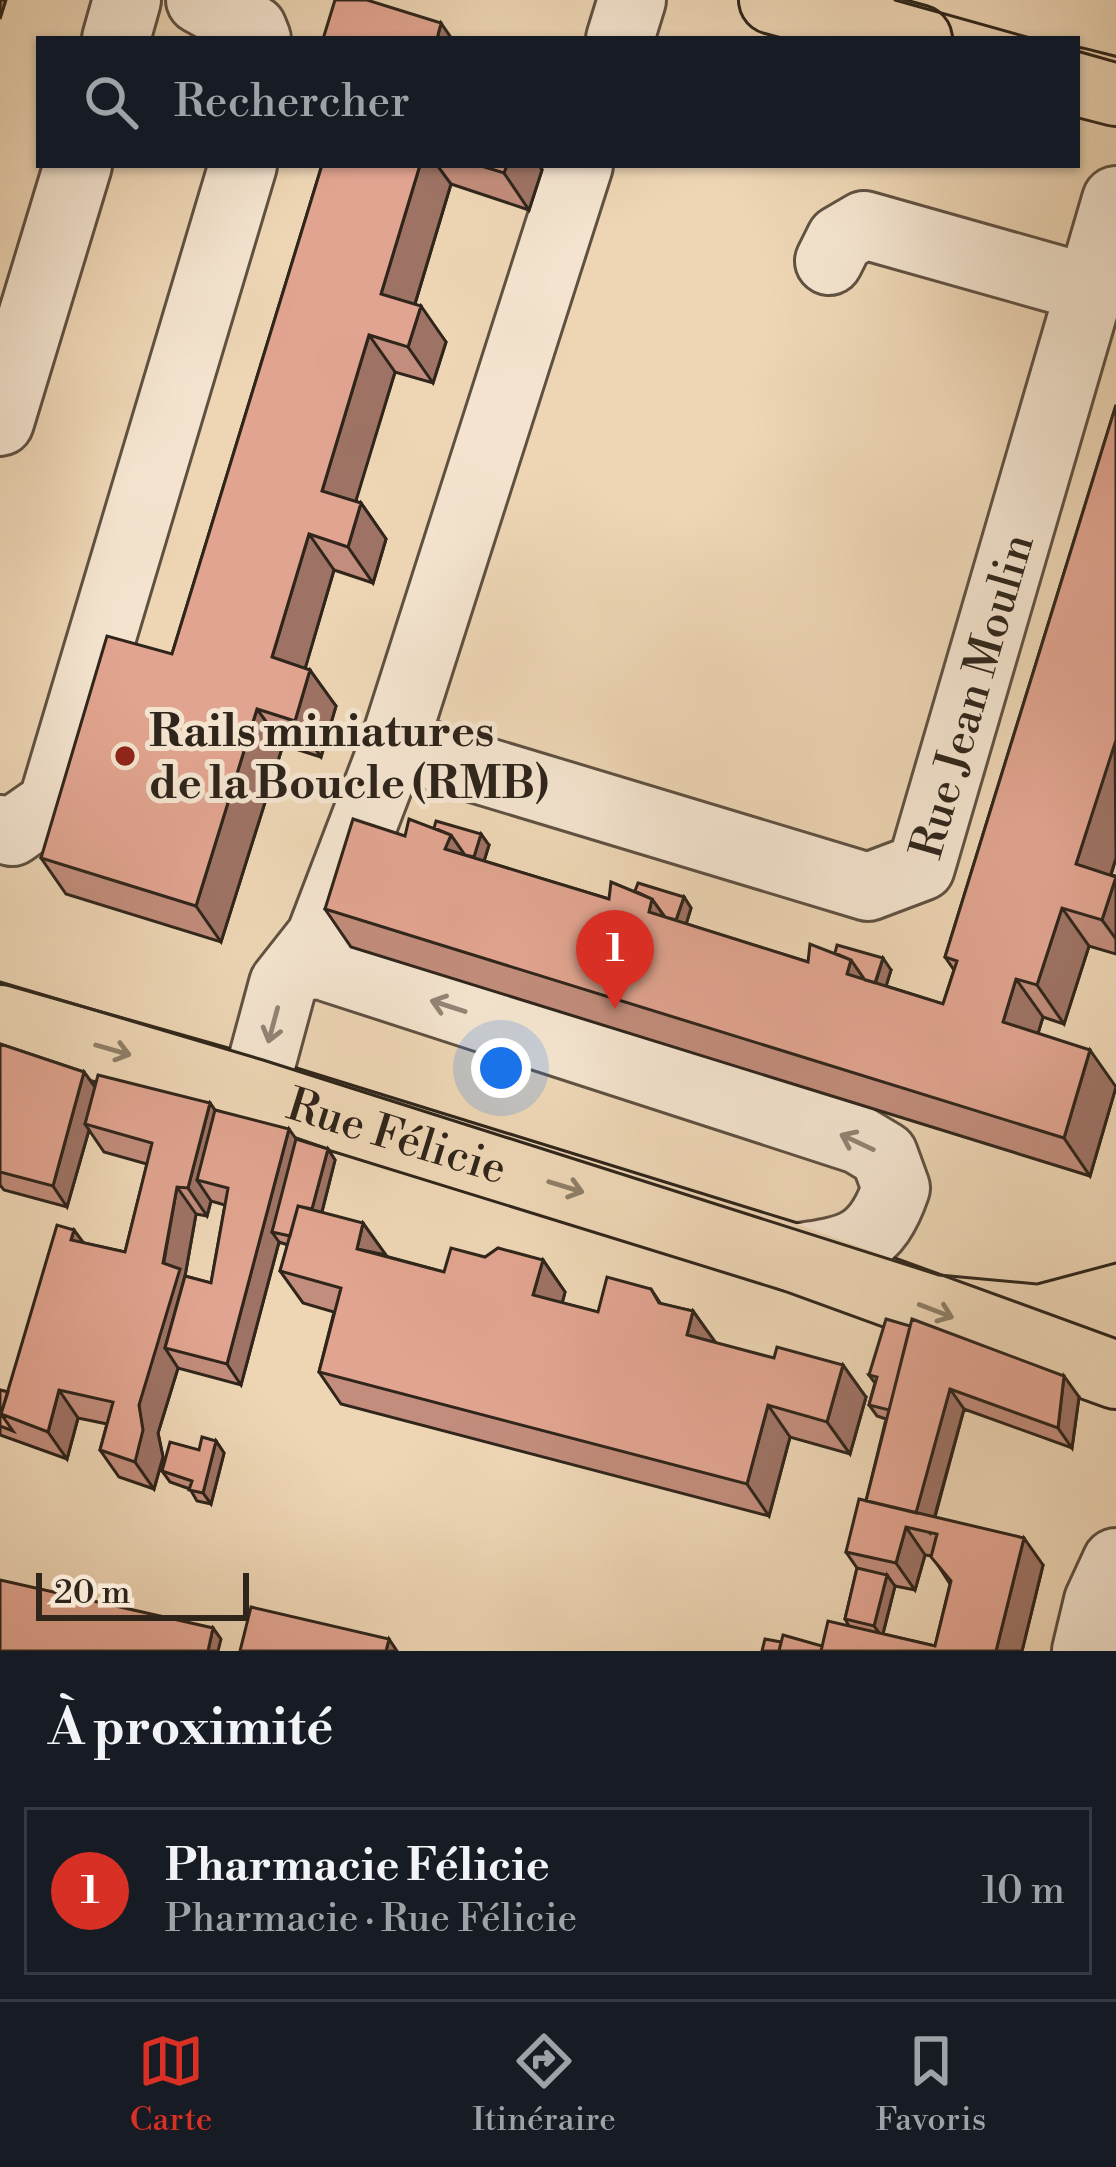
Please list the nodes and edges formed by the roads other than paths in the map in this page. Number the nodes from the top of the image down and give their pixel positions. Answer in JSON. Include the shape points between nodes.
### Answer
{"nodes":[{"id":1,"x":127,"y":0,"type":"edge"},
{"id":2,"x":200,"y":0,"type":"edge"},
{"id":3,"x":632,"y":0,"type":"edge"},
{"id":4,"x":772,"y":0,"type":"edge"},
{"id":5,"x":117,"y":36,"type":"edge"},
{"id":6,"x":256,"y":36,"type":"edge"},
{"id":7,"x":621,"y":36,"type":"edge"},
{"id":8,"x":907,"y":36,"type":"edge"},
{"id":9,"x":1080,"y":83,"type":"edge"},
{"id":10,"x":1116,"y":92,"type":"edge"},
{"id":11,"x":76,"y":168,"type":"edge"},
{"id":12,"x":242,"y":168,"type":"edge"},
{"id":13,"x":579,"y":168,"type":"edge"},
{"id":14,"x":1116,"y":200,"type":"edge"},
{"id":15,"x":829,"y":261,"type":"dead end"},
{"id":16,"x":1091,"y":289,"type":"junction"},
{"id":17,"x":0,"y":422,"type":"edge"},
{"id":18,"x":394,"y":744,"type":"junction"},
{"id":19,"x":0,"y":829,"type":"edge"},
{"id":20,"x":302,"y":965,"type":"junction"},
{"id":21,"x":0,"y":1018,"type":"edge"},
{"id":22,"x":254,"y":1090,"type":"junction"},
{"id":23,"x":794,"y":1258,"type":"junction"},
{"id":24,"x":1116,"y":1375,"type":"edge"},
{"id":25,"x":1116,"y":1562,"type":"edge"},
{"id":26,"x":1086,"y":1651,"type":"edge"}],
"edges":[{"from":1,"to":5,"type":"street"},
{"from":2,"to":6,"type":"street"},
{"from":3,"to":7,"type":"street"},
{"from":4,"to":8,"type":"main road"},
{"from":9,"to":10,"type":"main road"},
{"from":11,"to":17,"type":"street"},
{"from":12,"to":19,"type":"street","via":[[52,804],[12,832]]},
{"from":13,"to":18,"type":"street"},
{"from":14,"to":16,"type":"street","name":"Rue Jean Moulin"},
{"from":15,"to":16,"type":"street","via":[[840,239],[864,225]]},
{"from":16,"to":18,"type":"street","name":"Rue Jean Moulin","via":[[921,867],[868,886]]},
{"from":18,"to":20,"type":"street"},
{"from":20,"to":22,"type":"street","one_way":true,"via":[[284,984]]},
{"from":23,"to":20,"type":"street","name":"Rue Félicie","one_way":true,"via":[[853,1250],[883,1222],[896,1188],[884,1155],[859,1140]]},
{"from":21,"to":22,"type":"main road","name":"Rue Félicie","one_way":true},
{"from":22,"to":23,"type":"main road","name":"Rue Félicie","one_way":true},
{"from":23,"to":24,"type":"main road","name":"Rue Félicie","one_way":true},
{"from":25,"to":26,"type":"street"}]}
